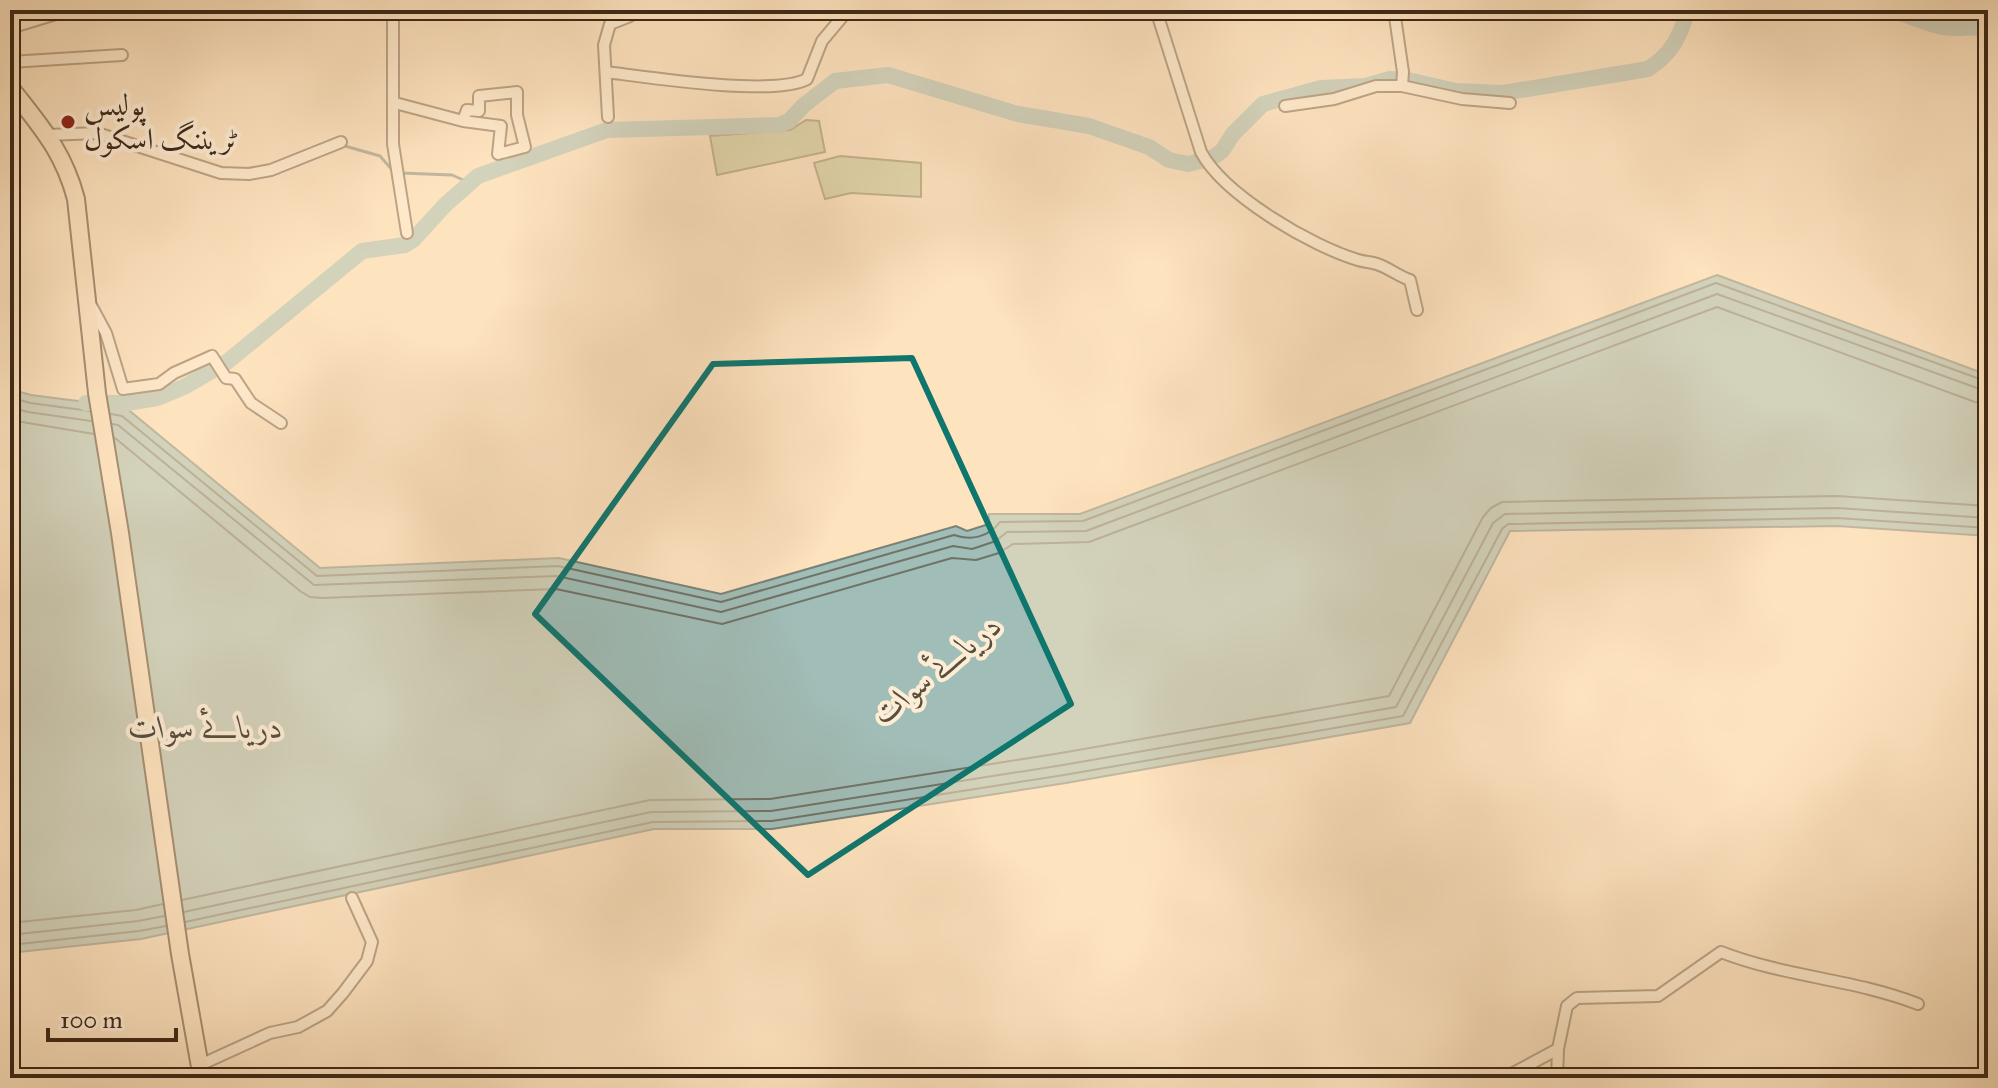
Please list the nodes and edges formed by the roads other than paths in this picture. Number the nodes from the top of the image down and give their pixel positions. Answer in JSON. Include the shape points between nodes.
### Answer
{"nodes":[{"id":1,"x":28,"y":10,"type":"edge"},
{"id":2,"x":69,"y":10,"type":"edge"},
{"id":3,"x":393,"y":10,"type":"edge"},
{"id":4,"x":632,"y":10,"type":"edge"},
{"id":5,"x":848,"y":10,"type":"edge"},
{"id":6,"x":1156,"y":10,"type":"edge"},
{"id":7,"x":1394,"y":10,"type":"edge"},
{"id":8,"x":10,"y":15,"type":"edge"},
{"id":9,"x":10,"y":28,"type":"edge"},
{"id":10,"x":122,"y":55,"type":"dead end"},
{"id":11,"x":10,"y":62,"type":"edge"},
{"id":12,"x":606,"y":72,"type":"junction"},
{"id":13,"x":1402,"y":86,"type":"junction"},
{"id":14,"x":10,"y":87,"type":"edge"},
{"id":15,"x":395,"y":103,"type":"junction"},
{"id":16,"x":1510,"y":103,"type":"dead end"},
{"id":17,"x":1285,"y":106,"type":"dead end"},
{"id":18,"x":608,"y":117,"type":"dead end"},
{"id":19,"x":463,"y":121,"type":"junction"},
{"id":20,"x":48,"y":135,"type":"junction"},
{"id":21,"x":341,"y":142,"type":"dead end"},
{"id":22,"x":407,"y":233,"type":"dead end"},
{"id":23,"x":89,"y":302,"type":"junction"},
{"id":24,"x":1417,"y":310,"type":"dead end"},
{"id":25,"x":281,"y":423,"type":"dead end"},
{"id":26,"x":352,"y":898,"type":"dead end"},
{"id":27,"x":1918,"y":1004,"type":"dead end"},
{"id":28,"x":1558,"y":1049,"type":"junction"},
{"id":29,"x":201,"y":1071,"type":"edge"},
{"id":30,"x":1504,"y":1078,"type":"edge"},
{"id":31,"x":1557,"y":1078,"type":"edge"}],
"edges":[{"from":1,"to":8,"type":"highway"},
{"from":2,"to":9,"type":"street"},
{"from":3,"to":15,"type":"street"},
{"from":4,"to":12,"type":"street","via":[[610,24],[604,45]]},
{"from":5,"to":12,"type":"street","via":[[822,41],[801,82],[738,85]]},
{"from":6,"to":24,"type":"street","via":[[1209,168],[1251,204],[1316,243],[1410,280]]},
{"from":7,"to":13,"type":"street"},
{"from":10,"to":11,"type":"street"},
{"from":12,"to":18,"type":"street"},
{"from":13,"to":16,"type":"street"},
{"from":13,"to":17,"type":"street","via":[[1376,86]]},
{"from":14,"to":20,"type":"main road"},
{"from":15,"to":19,"type":"street"},
{"from":15,"to":22,"type":"street","via":[[393,144]]},
{"from":19,"to":19,"type":"street","via":[[467,110],[479,111],[479,96],[517,92],[525,147],[498,154],[501,126]]},
{"from":20,"to":21,"type":"street","via":[[97,133],[235,174],[271,170]]},
{"from":20,"to":23,"type":"main road","via":[[69,173],[76,199]]},
{"from":23,"to":25,"type":"street","via":[[106,333],[123,389],[159,384],[212,356],[251,403]]},
{"from":23,"to":29,"type":"main road","via":[[94,368]]},
{"from":26,"to":29,"type":"street","via":[[372,942],[367,961],[343,993],[327,1011],[298,1027],[270,1033]]},
{"from":27,"to":28,"type":"street","via":[[1788,974],[1721,952],[1658,996],[1577,998],[1567,1006]]},
{"from":28,"to":30,"type":"street"},
{"from":28,"to":31,"type":"street"}]}
